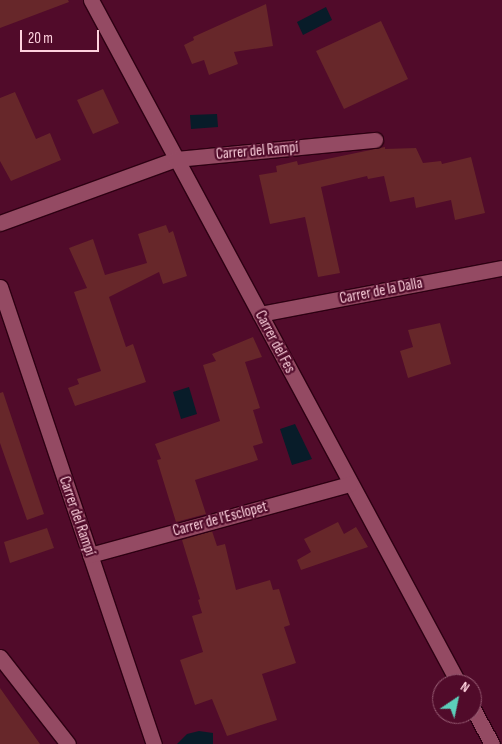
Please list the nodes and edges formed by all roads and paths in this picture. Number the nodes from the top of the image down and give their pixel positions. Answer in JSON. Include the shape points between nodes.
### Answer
{"nodes":[{"id":1,"x":91,"y":0,"type":"edge"},
{"id":2,"x":375,"y":140,"type":"dead end"},
{"id":3,"x":176,"y":159,"type":"junction"},
{"id":4,"x":0,"y":223,"type":"edge"},
{"id":5,"x":502,"y":268,"type":"edge"},
{"id":6,"x":0,"y":287,"type":"edge"},
{"id":7,"x":260,"y":314,"type":"junction"},
{"id":8,"x":350,"y":484,"type":"junction"},
{"id":9,"x":90,"y":555,"type":"junction"},
{"id":10,"x":0,"y":657,"type":"edge"},
{"id":11,"x":454,"y":674,"type":"edge"},
{"id":12,"x":481,"y":724,"type":"edge"},
{"id":13,"x":68,"y":744,"type":"edge"},
{"id":14,"x":154,"y":744,"type":"edge"},
{"id":15,"x":492,"y":744,"type":"edge"}],
"edges":[{"from":1,"to":3,"type":"street","name":"Carrer del Fes"},
{"from":2,"to":3,"type":"street","name":"Carrer del Rampí"},
{"from":3,"to":4,"type":"street","name":"Carrer del Rampí"},
{"from":3,"to":7,"type":"street","name":"Carrer del Fes"},
{"from":5,"to":7,"type":"street","name":"Carrer de la Dalla"},
{"from":6,"to":9,"type":"street","name":"Carrer del Rampí"},
{"from":7,"to":8,"type":"street","name":"Carrer del Fes"},
{"from":8,"to":9,"type":"street","name":"Carrer de l'Esclopet"},
{"from":8,"to":11,"type":"street","name":"Carrer del Fes"},
{"from":9,"to":14,"type":"street","name":"Carrer del Rampí"},
{"from":10,"to":13,"type":"street"},
{"from":12,"to":15,"type":"street"}]}
